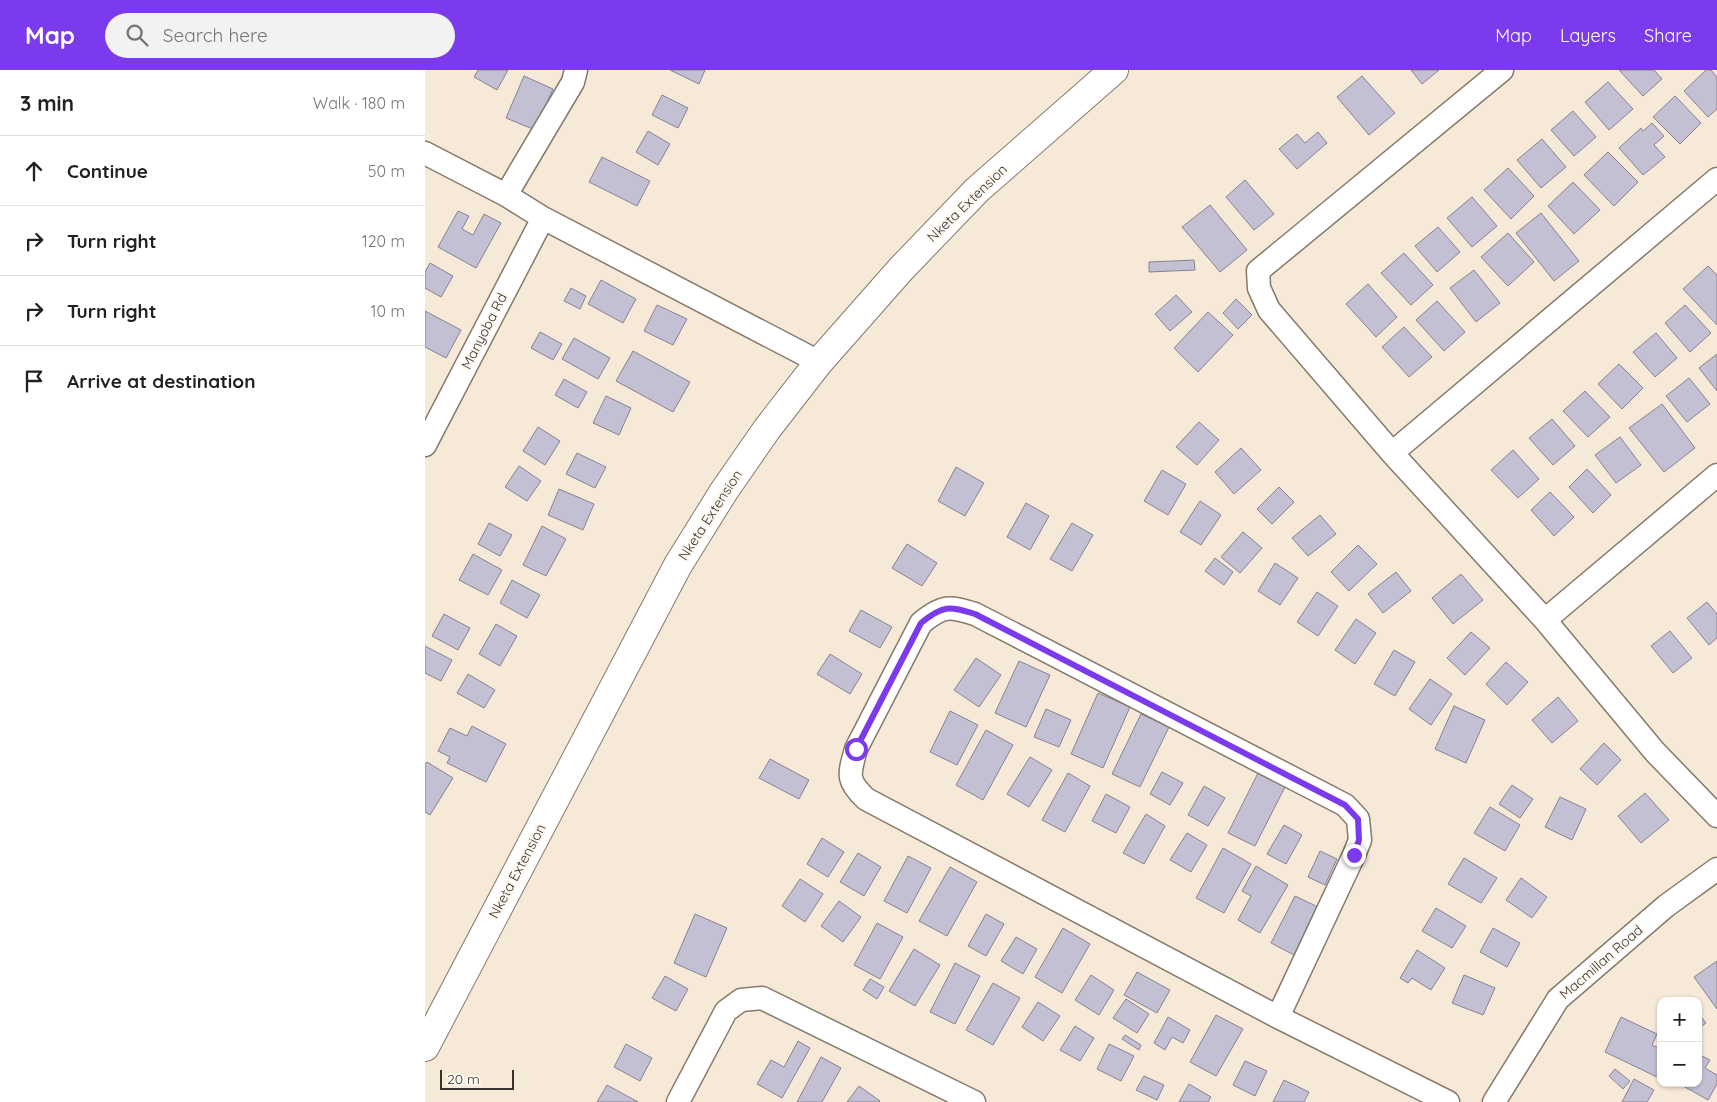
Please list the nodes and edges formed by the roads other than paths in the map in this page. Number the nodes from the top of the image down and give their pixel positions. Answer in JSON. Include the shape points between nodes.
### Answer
{"nodes":[{"id":1,"x":576,"y":70,"type":"edge"},
{"id":2,"x":1114,"y":70,"type":"edge"},
{"id":3,"x":1503,"y":70,"type":"edge"},
{"id":4,"x":425,"y":153,"type":"edge"},
{"id":5,"x":1717,"y":180,"type":"edge"},
{"id":6,"x":505,"y":195,"type":"junction"},
{"id":7,"x":543,"y":218,"type":"junction"},
{"id":8,"x":819,"y":362,"type":"junction"},
{"id":9,"x":425,"y":445,"type":"edge"},
{"id":10,"x":1392,"y":453,"type":"junction"},
{"id":11,"x":1717,"y":474,"type":"edge"},
{"id":12,"x":1545,"y":620,"type":"junction"},
{"id":13,"x":1717,"y":816,"type":"edge"},
{"id":14,"x":1717,"y":868,"type":"edge"},
{"id":15,"x":1278,"y":1018,"type":"junction"},
{"id":16,"x":425,"y":1047,"type":"edge"},
{"id":17,"x":677,"y":1102,"type":"edge"},
{"id":18,"x":975,"y":1102,"type":"edge"},
{"id":19,"x":1448,"y":1102,"type":"edge"},
{"id":20,"x":1494,"y":1102,"type":"edge"}],
"edges":[{"from":1,"to":6,"type":"street","via":[[573,82]]},
{"from":2,"to":8,"type":"street","name":"Nketa Extension","via":[[977,190],[901,269]]},
{"from":3,"to":10,"type":"street","via":[[1258,271],[1259,288],[1269,310]]},
{"from":4,"to":6,"type":"street"},
{"from":5,"to":10,"type":"street"},
{"from":6,"to":7,"type":"street"},
{"from":7,"to":8,"type":"street"},
{"from":7,"to":9,"type":"street","name":"Manyoba Rd"},
{"from":8,"to":16,"type":"street","name":"Nketa Extension","via":[[767,429],[678,565]]},
{"from":10,"to":12,"type":"street"},
{"from":11,"to":12,"type":"street"},
{"from":12,"to":13,"type":"street","via":[[1655,752]]},
{"from":14,"to":20,"type":"street","name":"Macmillan Road","via":[[1665,906],[1558,999]]},
{"from":15,"to":15,"type":"street","via":[[866,799],[853,786],[851,770],[856,749],[921,623],[935,612],[954,608],[975,614],[1345,805],[1358,819],[1359,840],[1354,855]]},
{"from":15,"to":19,"type":"street"},
{"from":17,"to":18,"type":"street","via":[[726,1011],[741,1000],[762,998]]}]}
